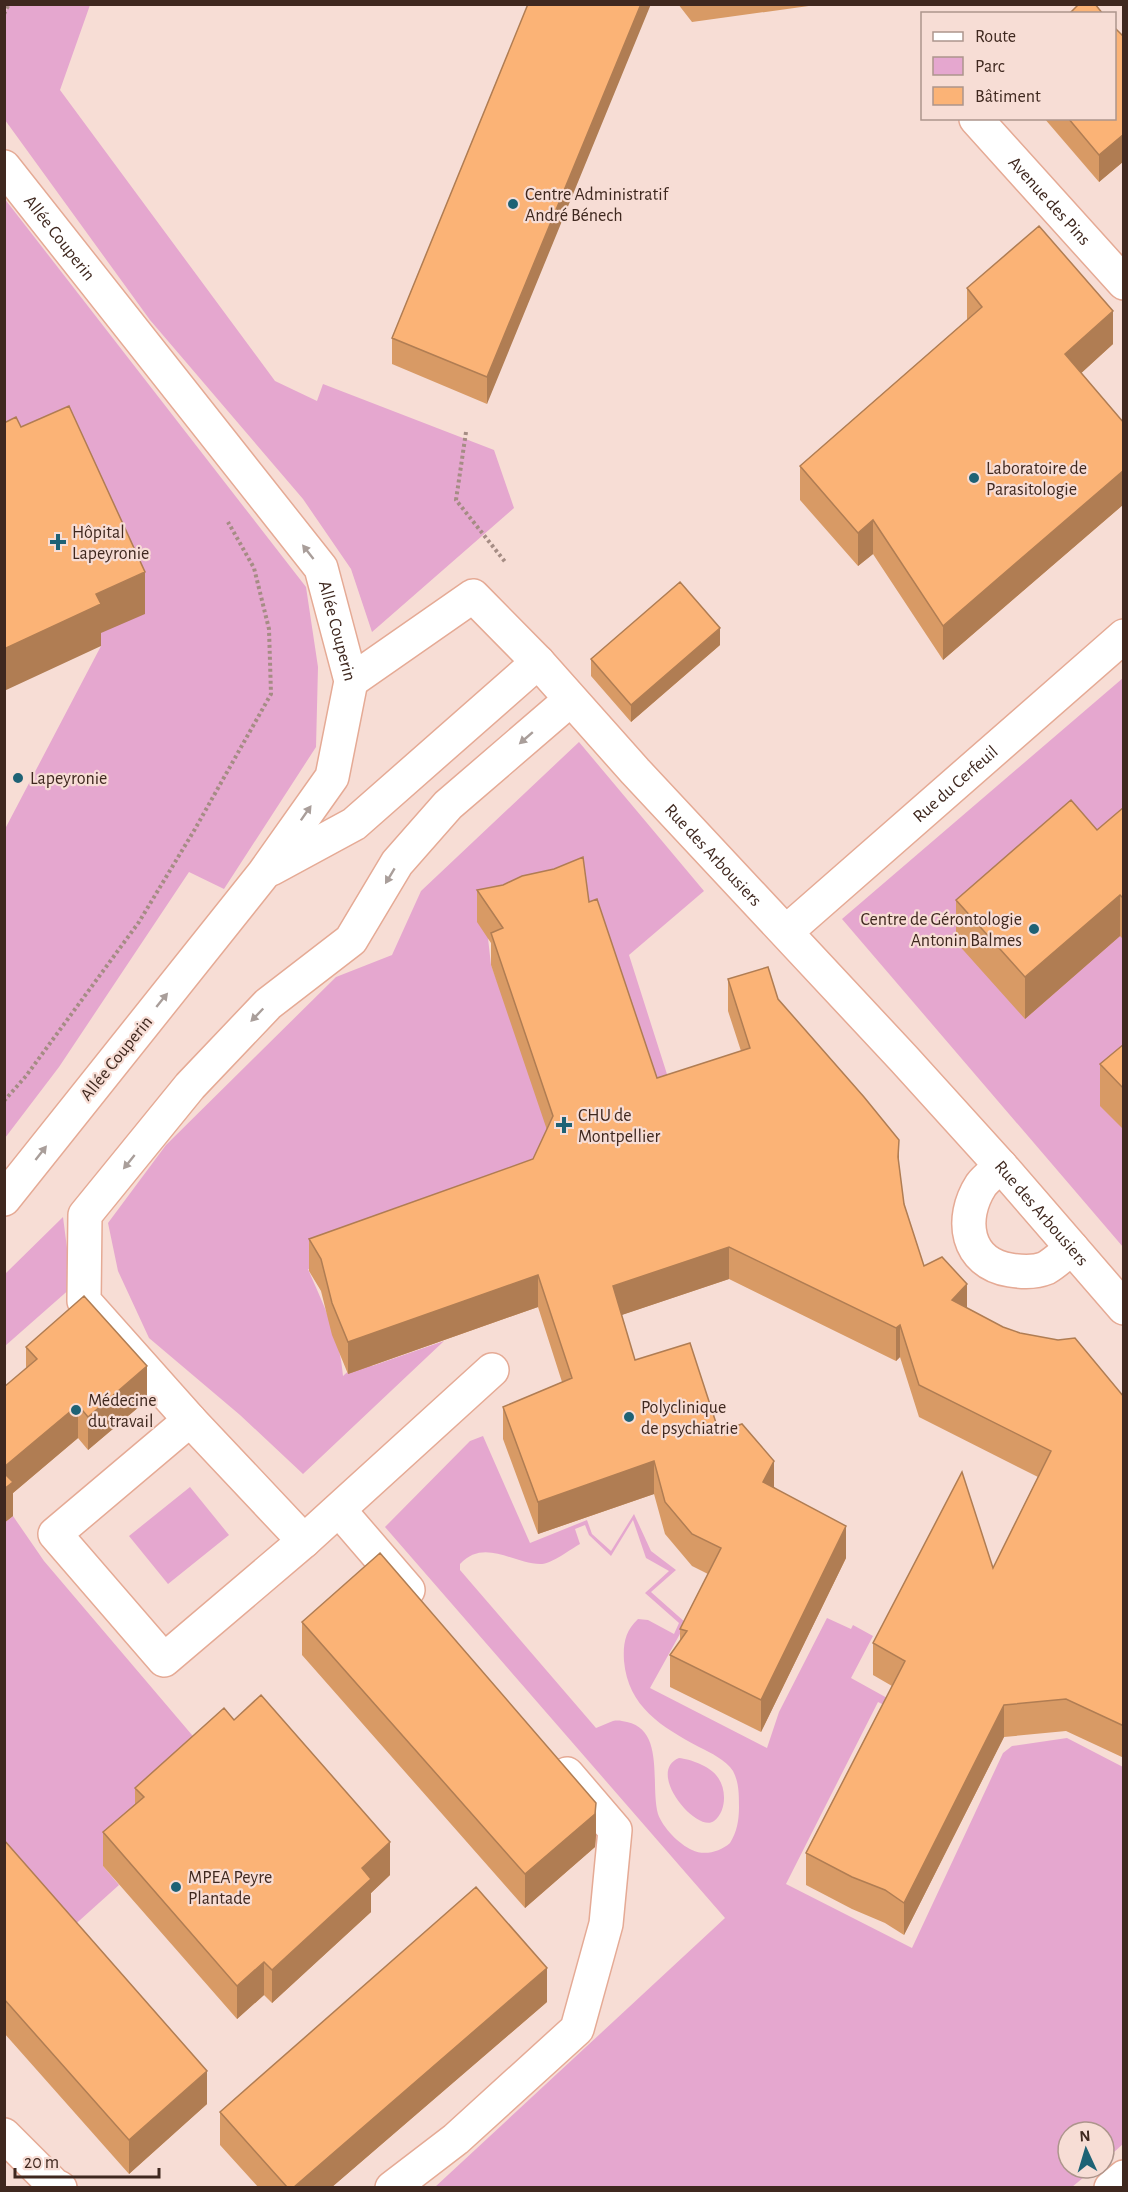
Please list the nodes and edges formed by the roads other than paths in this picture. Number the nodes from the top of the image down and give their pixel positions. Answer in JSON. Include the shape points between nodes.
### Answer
{"nodes":[{"id":1,"x":977,"y":120,"type":"edge"},
{"id":2,"x":4,"y":167,"type":"edge"},
{"id":3,"x":1124,"y":283,"type":"edge"},
{"id":4,"x":1124,"y":636,"type":"edge"},
{"id":5,"x":538,"y":662,"type":"junction"},
{"id":6,"x":351,"y":681,"type":"junction"},
{"id":7,"x":570,"y":700,"type":"junction"},
{"id":8,"x":264,"y":873,"type":"junction"},
{"id":9,"x":786,"y":932,"type":"junction"},
{"id":10,"x":1001,"y":1166,"type":"junction"},
{"id":11,"x":4,"y":1199,"type":"edge"},
{"id":12,"x":1072,"y":1248,"type":"junction"},
{"id":13,"x":1124,"y":1308,"type":"edge"},
{"id":14,"x":492,"y":1370,"type":"dead end"},
{"id":15,"x":190,"y":1420,"type":"junction"},
{"id":16,"x":339,"y":1510,"type":"junction"},
{"id":17,"x":303,"y":1541,"type":"junction"},
{"id":18,"x":431,"y":1616,"type":"edge"},
{"id":19,"x":546,"y":1750,"type":"edge"},
{"id":20,"x":4,"y":2135,"type":"edge"},
{"id":21,"x":1124,"y":2177,"type":"edge"},
{"id":22,"x":60,"y":2187,"type":"edge"},
{"id":23,"x":392,"y":2187,"type":"edge"},
{"id":24,"x":1111,"y":2187,"type":"edge"}],
"edges":[{"from":1,"to":3,"type":"street","name":"Avenue des Pins"},
{"from":6,"to":2,"type":"street","name":"Allée Couperin","one_way":true,"via":[[321,568]]},
{"from":4,"to":9,"type":"street","name":"Rue du Cerfeuil"},
{"from":5,"to":6,"type":"street","name":"Rue des Arbousiers","via":[[473,596]]},
{"from":5,"to":7,"type":"street","name":"Rue des Arbousiers"},
{"from":5,"to":8,"type":"street","via":[[354,824]]},
{"from":8,"to":6,"type":"street","name":"Allée Couperin","one_way":true,"via":[[332,777]]},
{"from":7,"to":9,"type":"street","name":"Rue des Arbousiers"},
{"from":7,"to":15,"type":"street","one_way":true,"via":[[448,805],[397,863],[351,940],[268,1004],[190,1086],[85,1215],[84,1301]]},
{"from":11,"to":8,"type":"street","name":"Allée Couperin","one_way":true},
{"from":9,"to":10,"type":"street","name":"Rue des Arbousiers"},
{"from":10,"to":12,"type":"street","name":"Rue des Arbousiers"},
{"from":10,"to":12,"type":"street","via":[[982,1184],[970,1209],[969,1230],[977,1254],[995,1268],[1026,1273],[1047,1268]]},
{"from":12,"to":13,"type":"street","name":"Rue des Arbousiers"},
{"from":14,"to":16,"type":"street"},
{"from":15,"to":17,"type":"street"},
{"from":15,"to":17,"type":"street","via":[[55,1534],[164,1660]]},
{"from":16,"to":17,"type":"street"},
{"from":16,"to":18,"type":"street"},
{"from":19,"to":23,"type":"street","via":[[615,1830],[606,1924],[577,2029],[456,2139]]},
{"from":20,"to":22,"type":"street","via":[[54,2186]]},
{"from":21,"to":24,"type":"street"}]}
